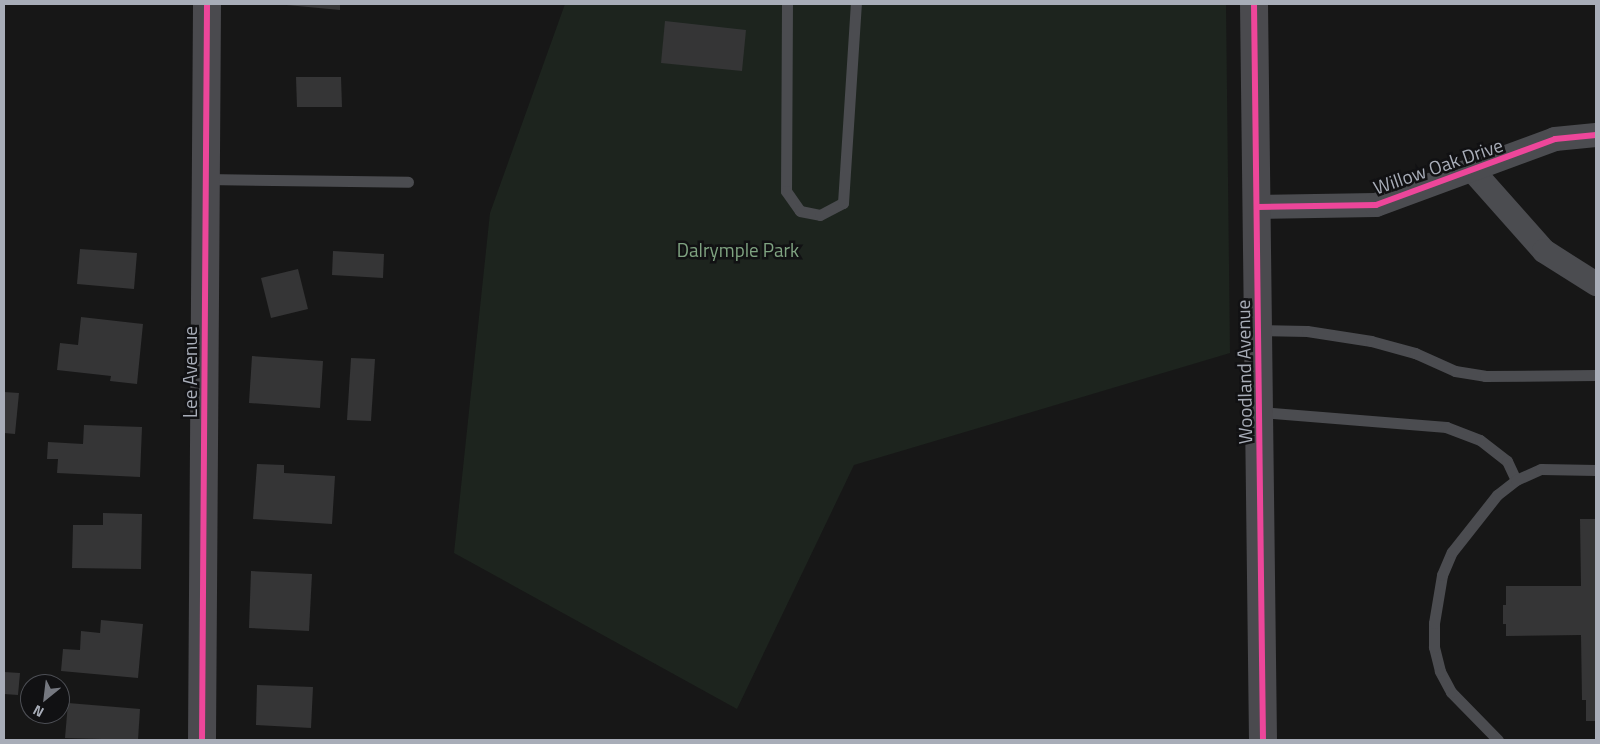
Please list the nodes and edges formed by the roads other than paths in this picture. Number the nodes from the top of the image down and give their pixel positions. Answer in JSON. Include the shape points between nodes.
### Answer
{"nodes":[{"id":1,"x":207,"y":4,"type":"edge"},
{"id":2,"x":787,"y":4,"type":"edge"},
{"id":3,"x":856,"y":4,"type":"edge"},
{"id":4,"x":1254,"y":4,"type":"edge"},
{"id":5,"x":1596,"y":135,"type":"edge"},
{"id":6,"x":1473,"y":171,"type":"junction"},
{"id":7,"x":205,"y":179,"type":"junction"},
{"id":8,"x":408,"y":182,"type":"dead end"},
{"id":9,"x":1257,"y":207,"type":"junction"},
{"id":10,"x":1596,"y":284,"type":"edge"},
{"id":11,"x":1259,"y":330,"type":"junction"},
{"id":12,"x":1596,"y":375,"type":"edge"},
{"id":13,"x":1260,"y":412,"type":"junction"},
{"id":14,"x":1596,"y":470,"type":"edge"},
{"id":15,"x":1516,"y":480,"type":"junction"},
{"id":16,"x":202,"y":740,"type":"edge"},
{"id":17,"x":1263,"y":740,"type":"edge"},
{"id":18,"x":1498,"y":740,"type":"edge"}],
"edges":[{"from":1,"to":7,"type":"street","name":"Lee Avenue"},
{"from":2,"to":3,"type":"lane","via":[[786,190],[800,211],[820,215],[843,203]]},
{"from":4,"to":9,"type":"street","name":"Woodland Avenue"},
{"from":5,"to":6,"type":"street","name":"Willow Oak Drive","via":[[1555,139]]},
{"from":6,"to":9,"type":"street","name":"Willow Oak Drive","via":[[1376,205]]},
{"from":6,"to":10,"type":"street","via":[[1544,251]]},
{"from":7,"to":8,"type":"lane"},
{"from":7,"to":16,"type":"street","name":"Lee Avenue"},
{"from":9,"to":11,"type":"street","name":"Woodland Avenue"},
{"from":11,"to":12,"type":"lane","via":[[1307,331],[1371,341],[1415,353],[1455,371],[1486,376]]},
{"from":11,"to":13,"type":"street","name":"Woodland Avenue"},
{"from":13,"to":15,"type":"lane","via":[[1446,427],[1480,440],[1507,461]]},
{"from":13,"to":17,"type":"street","name":"Woodland Avenue"},
{"from":14,"to":15,"type":"lane","via":[[1541,469]]},
{"from":15,"to":18,"type":"lane","via":[[1497,495],[1452,552],[1442,575],[1434,623],[1434,647],[1451,692]]}]}
